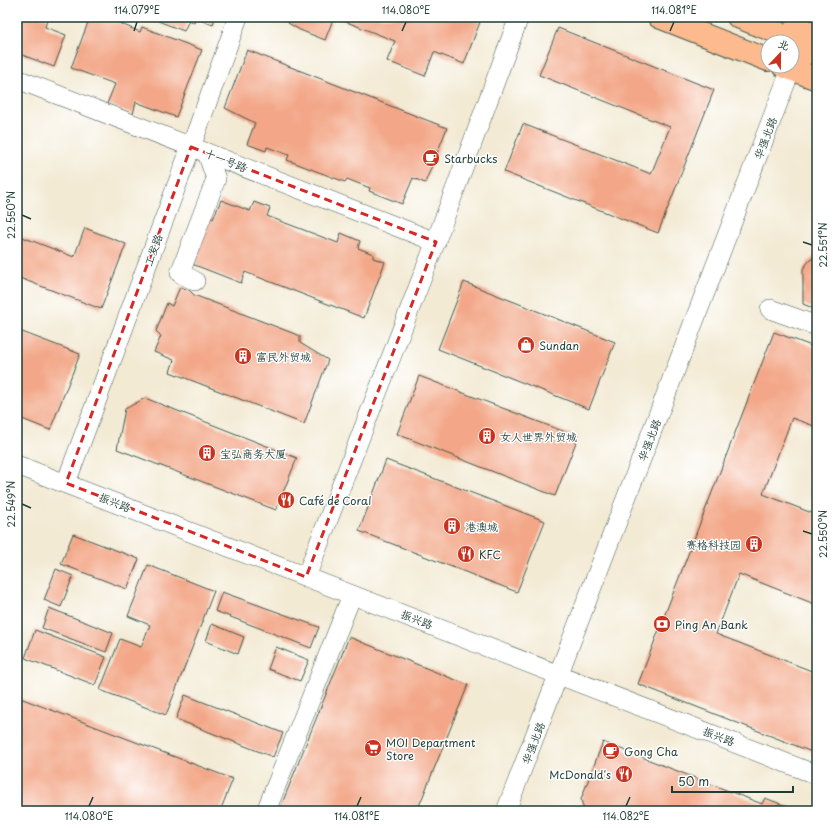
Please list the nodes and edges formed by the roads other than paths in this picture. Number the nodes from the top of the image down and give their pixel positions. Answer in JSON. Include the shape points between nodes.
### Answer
{"nodes":[{"id":1,"x":238,"y":17,"type":"edge"},
{"id":2,"x":519,"y":17,"type":"edge"},
{"id":3,"x":659,"y":17,"type":"edge"},
{"id":4,"x":738,"y":17,"type":"edge"},
{"id":5,"x":800,"y":17,"type":"edge"},
{"id":6,"x":805,"y":41,"type":"edge"},
{"id":7,"x":760,"y":57,"type":"edge"},
{"id":8,"x":800,"y":72,"type":"edge"},
{"id":9,"x":786,"y":74,"type":"edge"},
{"id":10,"x":17,"y":79,"type":"edge"},
{"id":11,"x":817,"y":79,"type":"edge"},
{"id":12,"x":199,"y":150,"type":"junction"},
{"id":13,"x":436,"y":242,"type":"junction"},
{"id":14,"x":195,"y":281,"type":"dead end"},
{"id":15,"x":770,"y":309,"type":"dead end"},
{"id":16,"x":817,"y":326,"type":"edge"},
{"id":17,"x":17,"y":465,"type":"edge"},
{"id":18,"x":66,"y":483,"type":"junction"},
{"id":19,"x":306,"y":577,"type":"junction"},
{"id":20,"x":352,"y":595,"type":"junction"},
{"id":21,"x":559,"y":674,"type":"junction"},
{"id":22,"x":817,"y":774,"type":"edge"},
{"id":23,"x":266,"y":811,"type":"edge"},
{"id":24,"x":506,"y":811,"type":"edge"}],
"edges":[{"from":1,"to":12,"type":"street","name":"工发路"},
{"from":2,"to":13,"type":"street"},
{"from":3,"to":7,"type":"main road"},
{"from":4,"to":6,"type":"main road"},
{"from":5,"to":6,"type":"main road"},
{"from":8,"to":11,"type":"main road"},
{"from":9,"to":21,"type":"street","name":"华强北路"},
{"from":10,"to":12,"type":"street","name":"十一号路"},
{"from":12,"to":13,"type":"street","name":"十一号路"},
{"from":12,"to":14,"type":"street","via":[[216,179],[180,272]]},
{"from":12,"to":18,"type":"street","name":"工发路"},
{"from":13,"to":19,"type":"street"},
{"from":15,"to":16,"type":"street"},
{"from":17,"to":18,"type":"street","name":"振兴路"},
{"from":18,"to":19,"type":"street","name":"振兴路"},
{"from":19,"to":20,"type":"street","name":"振兴路"},
{"from":20,"to":21,"type":"street","name":"振兴路"},
{"from":20,"to":23,"type":"street"},
{"from":21,"to":22,"type":"street","name":"振兴路"},
{"from":21,"to":24,"type":"street","name":"华强北路"}]}
